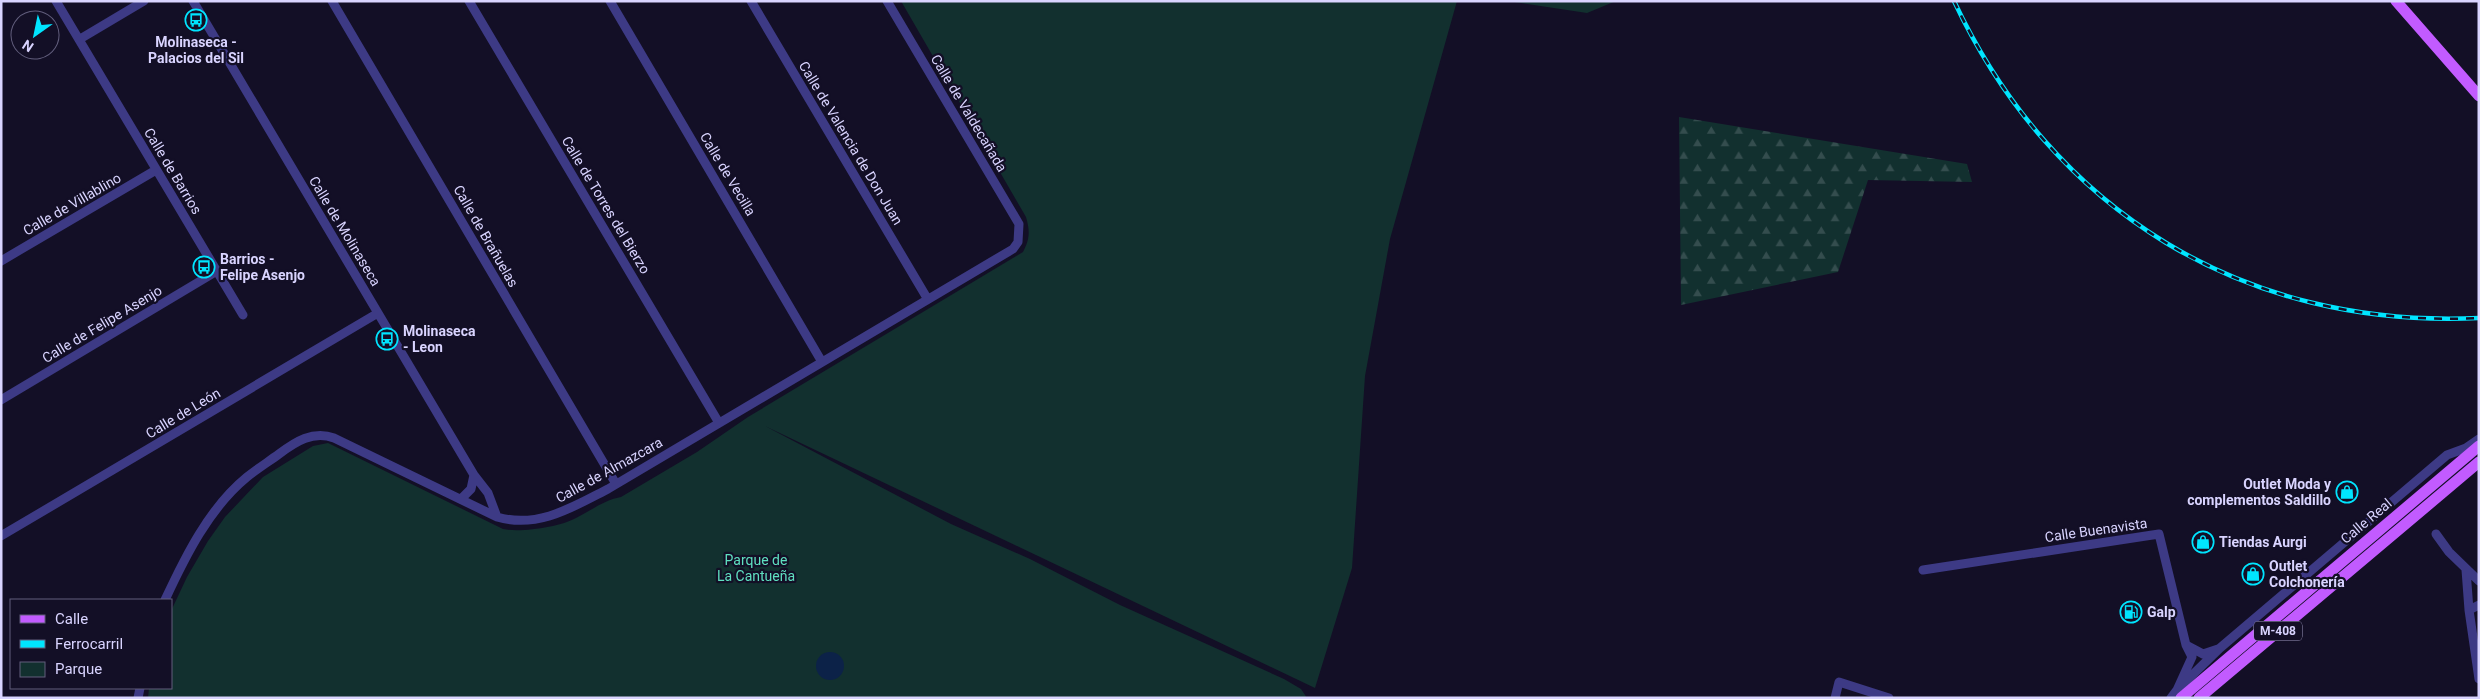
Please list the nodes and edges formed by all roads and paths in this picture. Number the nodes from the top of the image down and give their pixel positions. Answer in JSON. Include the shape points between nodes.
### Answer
{"nodes":[{"id":1,"x":56,"y":1,"type":"edge"},
{"id":2,"x":144,"y":1,"type":"edge"},
{"id":3,"x":193,"y":1,"type":"edge"},
{"id":4,"x":332,"y":1,"type":"edge"},
{"id":5,"x":469,"y":1,"type":"edge"},
{"id":6,"x":610,"y":1,"type":"edge"},
{"id":7,"x":751,"y":1,"type":"edge"},
{"id":8,"x":887,"y":1,"type":"edge"},
{"id":9,"x":2397,"y":2,"type":"edge"},
{"id":10,"x":80,"y":39,"type":"junction"},
{"id":11,"x":2479,"y":96,"type":"edge"},
{"id":12,"x":156,"y":170,"type":"junction"},
{"id":13,"x":1018,"y":242,"type":"joint"},
{"id":14,"x":1,"y":261,"type":"edge"},
{"id":15,"x":217,"y":271,"type":"junction"},
{"id":16,"x":927,"y":298,"type":"junction"},
{"id":17,"x":378,"y":313,"type":"junction"},
{"id":18,"x":243,"y":315,"type":"dead end"},
{"id":19,"x":822,"y":362,"type":"junction"},
{"id":20,"x":1,"y":400,"type":"edge"},
{"id":21,"x":719,"y":423,"type":"junction"},
{"id":22,"x":2479,"y":439,"type":"edge"},
{"id":23,"x":2479,"y":446,"type":"edge"},
{"id":24,"x":2479,"y":462,"type":"edge"},
{"id":25,"x":474,"y":475,"type":"junction"},
{"id":26,"x":616,"y":484,"type":"junction"},
{"id":27,"x":461,"y":499,"type":"junction"},
{"id":28,"x":497,"y":517,"type":"junction"},
{"id":29,"x":2436,"y":534,"type":"dead end"},
{"id":30,"x":1,"y":536,"type":"edge"},
{"id":31,"x":1923,"y":570,"type":"dead end"},
{"id":32,"x":2466,"y":570,"type":"junction"},
{"id":33,"x":2479,"y":581,"type":"edge"},
{"id":34,"x":165,"y":599,"type":"edge"},
{"id":35,"x":2479,"y":605,"type":"edge"},
{"id":36,"x":2469,"y":610,"type":"junction"},
{"id":37,"x":2186,"y":645,"type":"junction"},
{"id":38,"x":2220,"y":648,"type":"junction"},
{"id":39,"x":2479,"y":679,"type":"edge"},
{"id":40,"x":2179,"y":694,"type":"edge"},
{"id":41,"x":1835,"y":698,"type":"edge"},
{"id":42,"x":1889,"y":698,"type":"edge"},
{"id":43,"x":2171,"y":698,"type":"edge"},
{"id":44,"x":2199,"y":698,"type":"edge"}],
"edges":[{"from":1,"to":10,"type":"street","name":"Calle de Barrios"},
{"from":2,"to":10,"type":"street"},
{"from":3,"to":17,"type":"street","name":"Calle de Molinaseca"},
{"from":4,"to":26,"type":"street","name":"Calle de Brañuelas"},
{"from":5,"to":21,"type":"street","name":"Calle de Torres del Bierzo"},
{"from":6,"to":19,"type":"street","name":"Calle de Vecilla"},
{"from":7,"to":16,"type":"street","name":"Calle de Valencia de Don Juan"},
{"from":8,"to":13,"type":"street","name":"Calle de Valdecañada","via":[[1019,224]]},
{"from":9,"to":11,"type":"main road"},
{"from":10,"to":12,"type":"street","name":"Calle de Barrios"},
{"from":12,"to":14,"type":"street","name":"Calle de Villablino"},
{"from":12,"to":15,"type":"street","name":"Calle de Barrios"},
{"from":13,"to":16,"type":"street","name":"Calle de Almazcara","via":[[1013,249]]},
{"from":15,"to":18,"type":"street","name":"Calle de Barrios"},
{"from":15,"to":20,"type":"street","name":"Calle de Felipe Asenjo"},
{"from":16,"to":19,"type":"street","name":"Calle de Almazcara"},
{"from":17,"to":25,"type":"street","name":"Calle de Molinaseca"},
{"from":17,"to":30,"type":"street","name":"Calle de León"},
{"from":19,"to":21,"type":"street","name":"Calle de Almazcara"},
{"from":21,"to":26,"type":"street","name":"Calle de Almazcara"},
{"from":22,"to":38,"type":"street","via":[[2447,455]]},
{"from":23,"to":40,"type":"main road","name":"Calle Real","number":"M-408"},
{"from":24,"to":44,"type":"main road","name":"Calle Real","number":"M-408"},
{"from":25,"to":27,"type":"street","via":[[471,489]]},
{"from":25,"to":28,"type":"street","name":"Calle de Molinaseca","via":[[488,494]]},
{"from":26,"to":28,"type":"street","name":"Calle de Almazcara","via":[[556,515],[510,521]]},
{"from":27,"to":28,"type":"street","name":"Calle de Almazcara"},
{"from":27,"to":34,"type":"street","name":"Calle de Almazcara","via":[[334,438],[320,434],[310,436],[246,478],[235,490],[182,563]]},
{"from":29,"to":32,"type":"street"},
{"from":31,"to":37,"type":"street","name":"Calle Buenavista","via":[[2159,534]]},
{"from":32,"to":33,"type":"street"},
{"from":32,"to":36,"type":"street"},
{"from":35,"to":36,"type":"street"},
{"from":36,"to":39,"type":"street"},
{"from":37,"to":38,"type":"street","via":[[2203,654]]},
{"from":37,"to":40,"type":"street","name":"Calle Buenavista","via":[[2192,657]]},
{"from":38,"to":40,"type":"street"},
{"from":40,"to":43,"type":"street","name":"Calle Buenavista"},
{"from":41,"to":42,"type":"street","via":[[1839,682]]}]}
